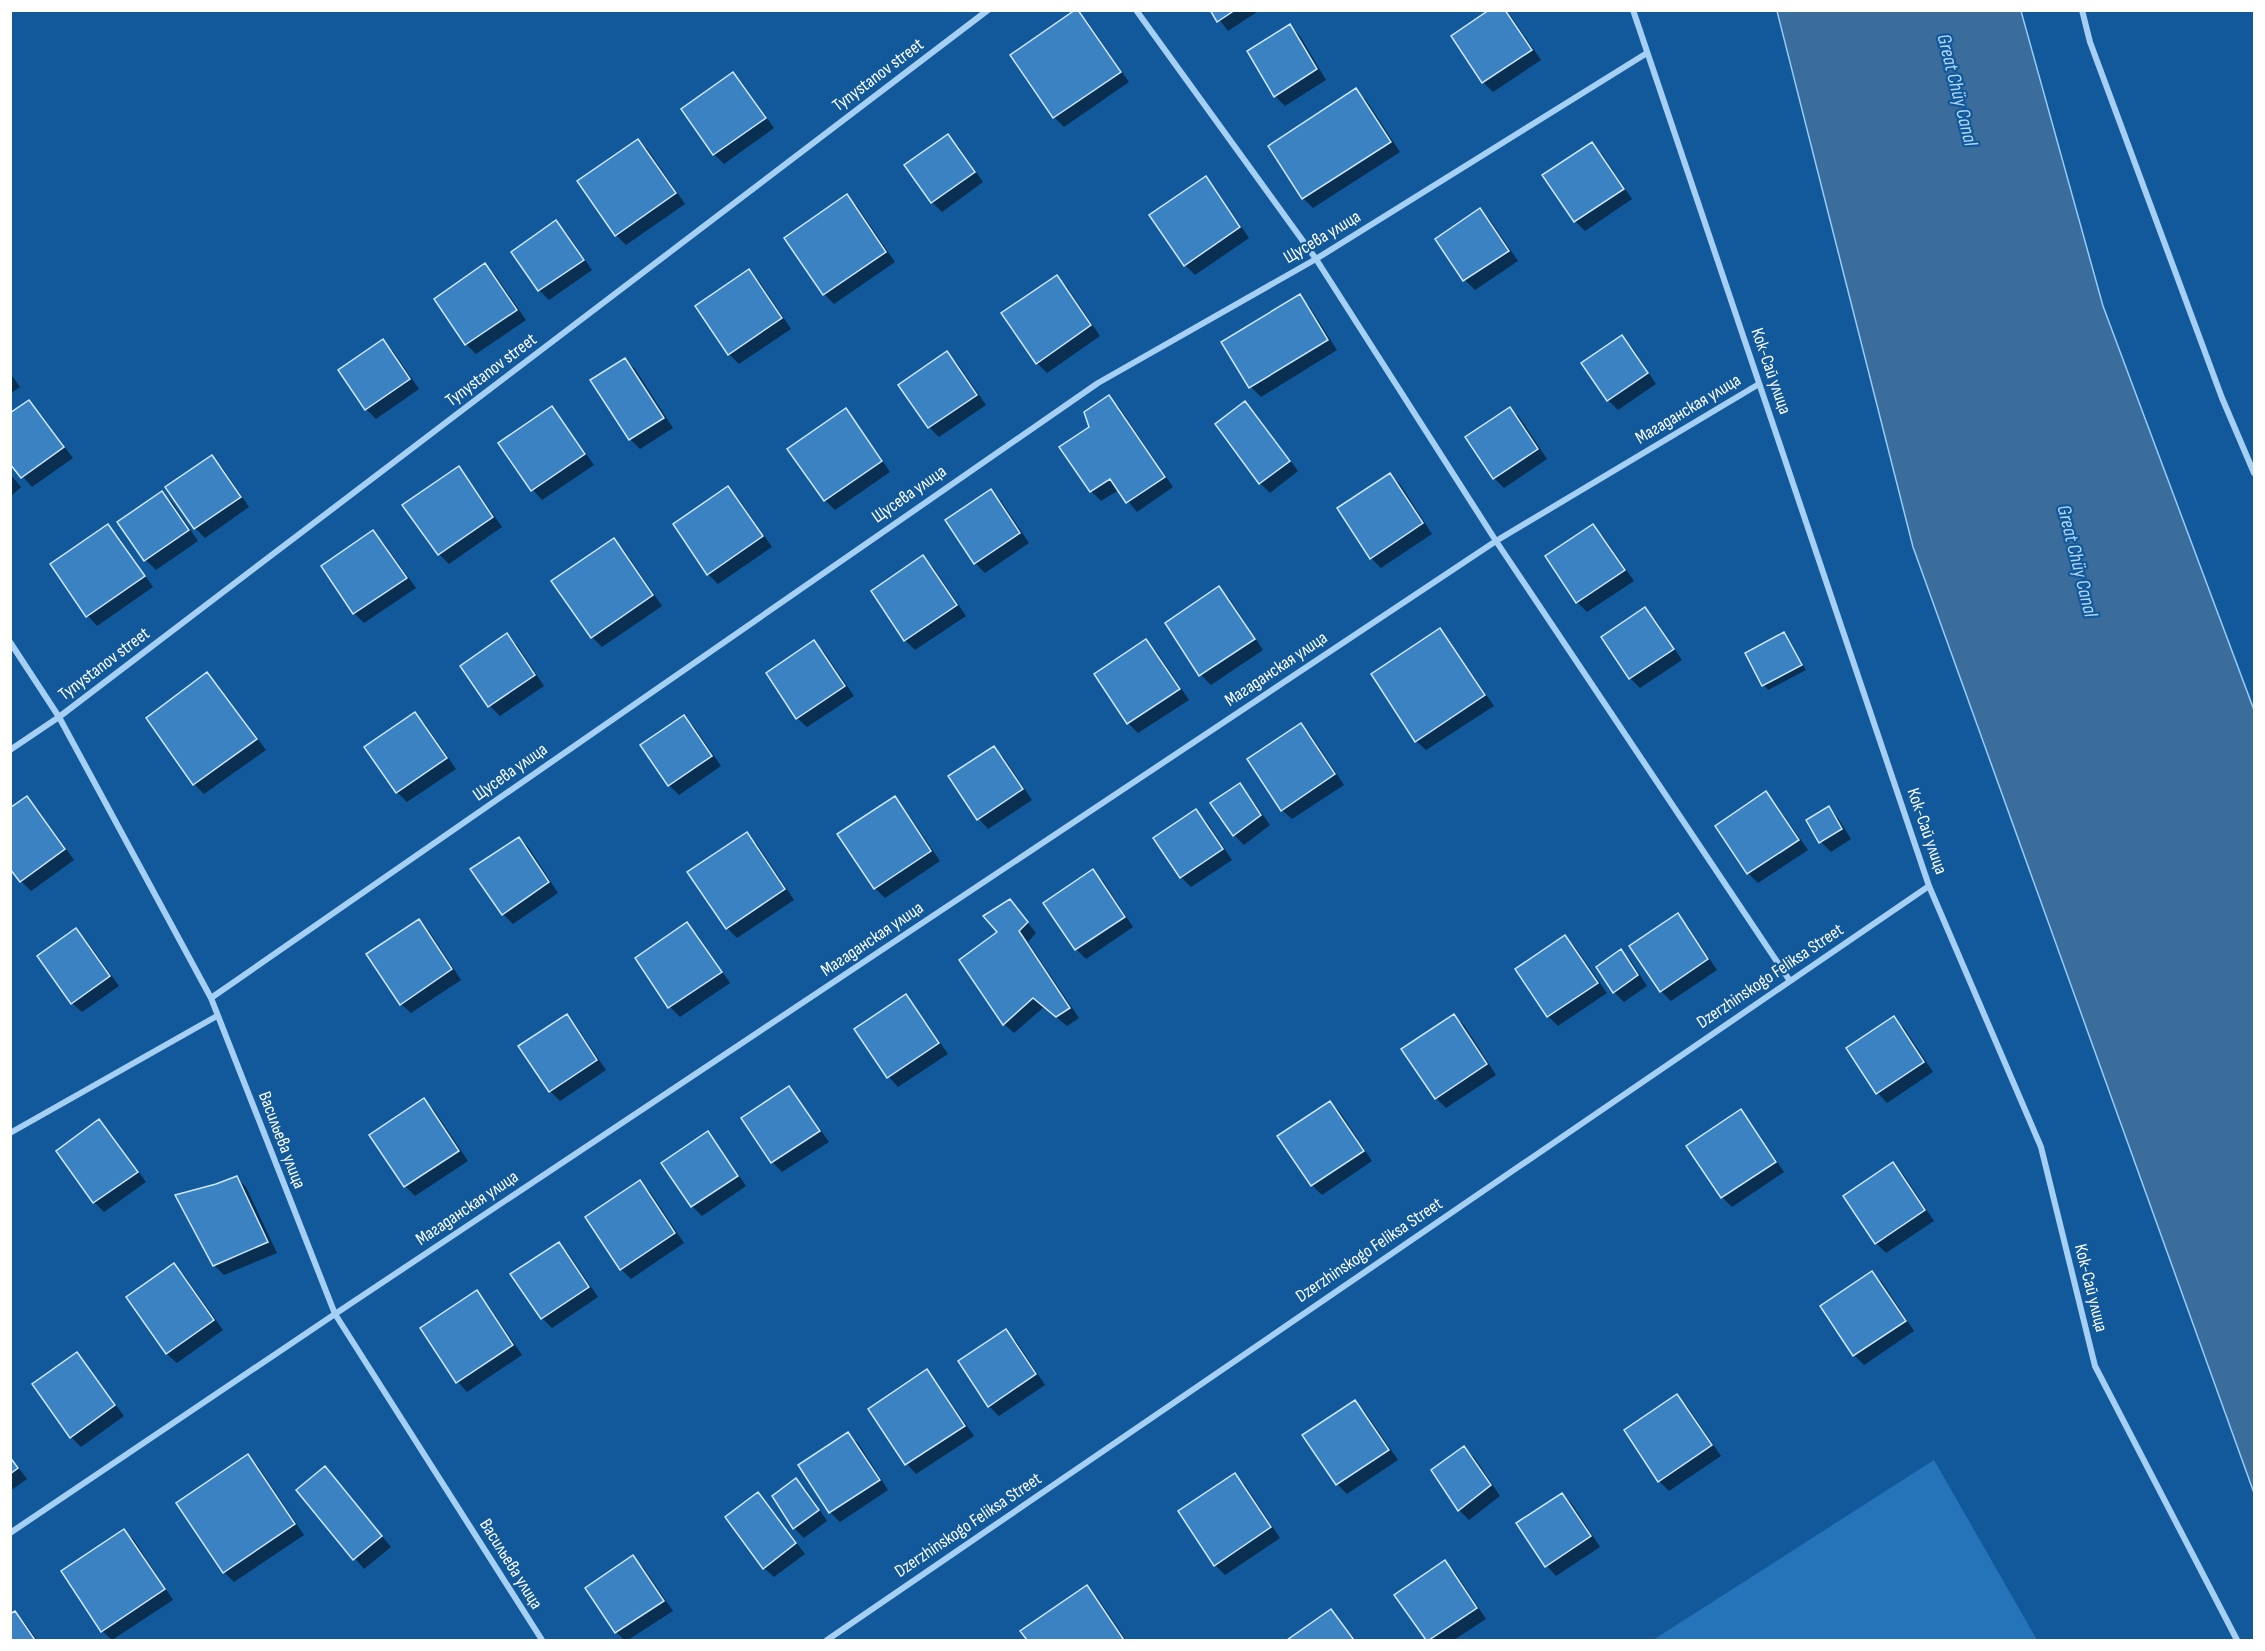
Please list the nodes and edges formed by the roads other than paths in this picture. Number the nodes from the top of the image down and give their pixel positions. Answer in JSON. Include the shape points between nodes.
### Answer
{"nodes":[{"id":1,"x":988,"y":10,"type":"edge"},
{"id":2,"x":1136,"y":10,"type":"edge"},
{"id":3,"x":1634,"y":10,"type":"edge"},
{"id":4,"x":2082,"y":10,"type":"edge"},
{"id":5,"x":1647,"y":53,"type":"junction"},
{"id":6,"x":1316,"y":259,"type":"junction"},
{"id":7,"x":1759,"y":384,"type":"junction"},
{"id":8,"x":2254,"y":473,"type":"edge"},
{"id":9,"x":1496,"y":541,"type":"junction"},
{"id":10,"x":10,"y":642,"type":"edge"},
{"id":11,"x":59,"y":717,"type":"junction"},
{"id":12,"x":10,"y":750,"type":"edge"},
{"id":13,"x":1929,"y":886,"type":"junction"},
{"id":14,"x":1790,"y":981,"type":"junction"},
{"id":15,"x":212,"y":998,"type":"junction"},
{"id":16,"x":217,"y":1016,"type":"junction"},
{"id":17,"x":10,"y":1133,"type":"edge"},
{"id":18,"x":335,"y":1314,"type":"junction"},
{"id":19,"x":10,"y":1533,"type":"edge"},
{"id":20,"x":542,"y":1641,"type":"edge"},
{"id":21,"x":827,"y":1641,"type":"edge"},
{"id":22,"x":2237,"y":1641,"type":"edge"}],
"edges":[{"from":1,"to":11,"type":"street","name":"Tynystanov street"},
{"from":2,"to":6,"type":"street"},
{"from":3,"to":5,"type":"street","name":"Кок-Сай улица"},
{"from":4,"to":8,"type":"street","via":[[2090,42],[2222,398]]},
{"from":5,"to":6,"type":"street","name":"Щусева улица"},
{"from":5,"to":7,"type":"street","name":"Кок-Сай улица"},
{"from":6,"to":9,"type":"street"},
{"from":6,"to":15,"type":"street","name":"Щусева улица","via":[[1098,383],[1046,417]]},
{"from":7,"to":9,"type":"street","name":"Магаданская улица"},
{"from":7,"to":13,"type":"street","name":"Кок-Сай улица"},
{"from":9,"to":14,"type":"street"},
{"from":9,"to":18,"type":"street","name":"Магаданская улица"},
{"from":10,"to":11,"type":"street","name":"Васильева улица"},
{"from":11,"to":12,"type":"street","name":"Tynystanov street"},
{"from":11,"to":15,"type":"street","name":"Васильева улица"},
{"from":13,"to":14,"type":"street","name":"Dzerzhinskogo Feliksa Street"},
{"from":13,"to":22,"type":"street","name":"Кок-Сай улица","via":[[2041,1148],[2095,1366]]},
{"from":14,"to":21,"type":"street","name":"Dzerzhinskogo Feliksa Street"},
{"from":15,"to":16,"type":"street","name":"Васильева улица"},
{"from":16,"to":17,"type":"street"},
{"from":16,"to":18,"type":"street","name":"Васильева улица"},
{"from":18,"to":19,"type":"street","name":"Магаданская улица"},
{"from":18,"to":20,"type":"street","name":"Васильева улица"}]}
